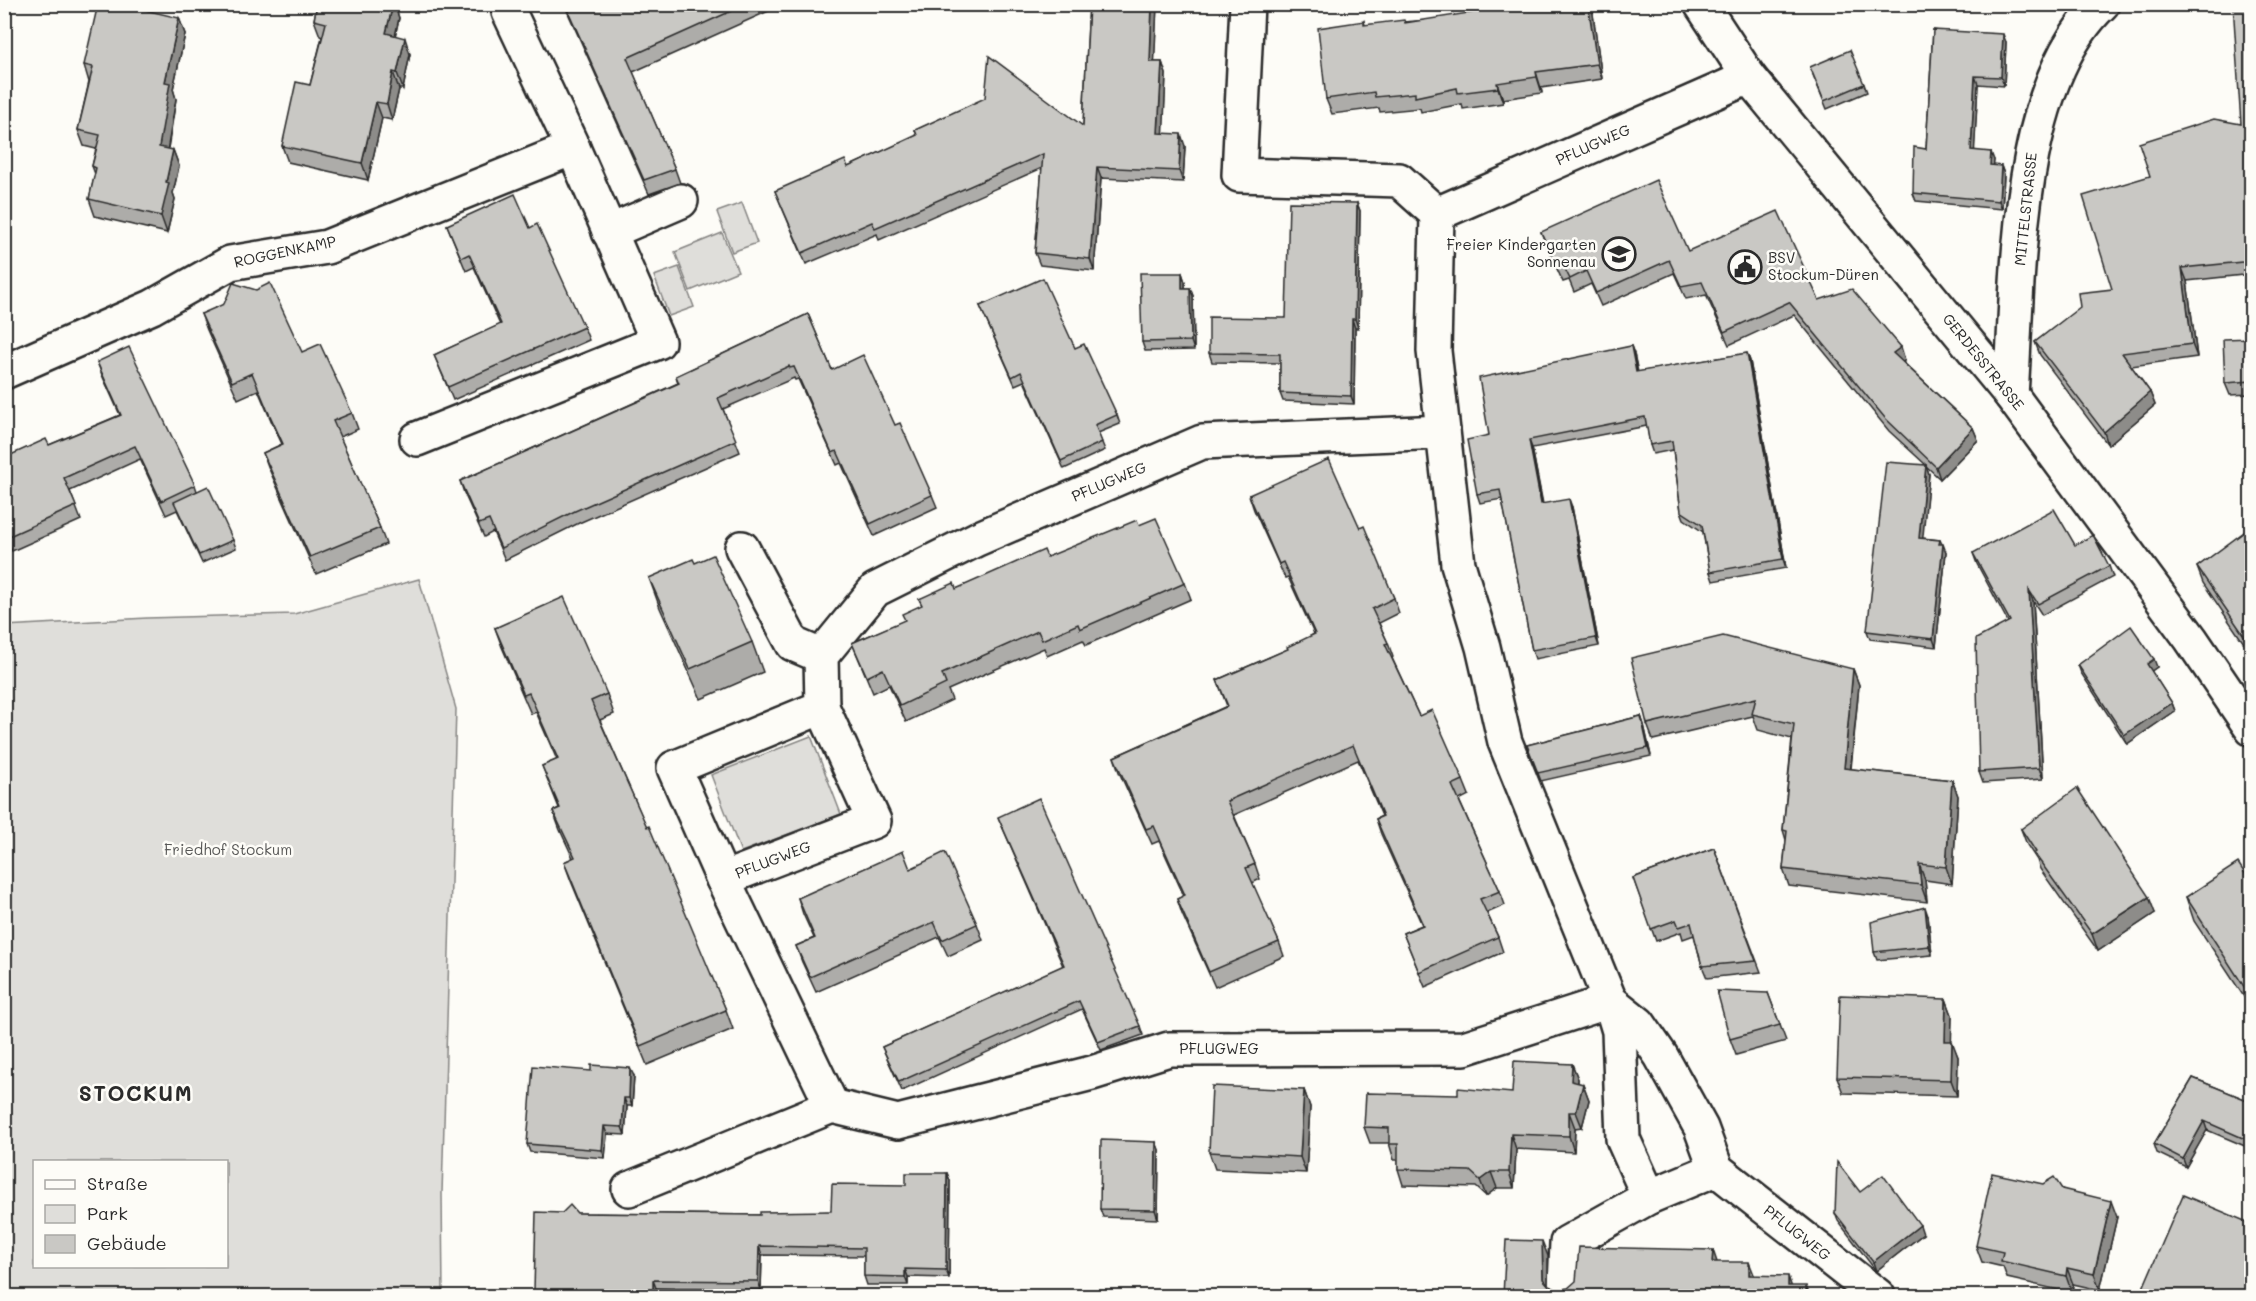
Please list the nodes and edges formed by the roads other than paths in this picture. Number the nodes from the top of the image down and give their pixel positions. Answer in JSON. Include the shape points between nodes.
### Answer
{"nodes":[{"id":1,"x":509,"y":4,"type":"edge"},
{"id":2,"x":1247,"y":4,"type":"edge"},
{"id":3,"x":1701,"y":4,"type":"edge"},
{"id":4,"x":2102,"y":4,"type":"edge"},
{"id":5,"x":1749,"y":77,"type":"junction"},
{"id":6,"x":573,"y":148,"type":"junction"},
{"id":7,"x":681,"y":201,"type":"dead end"},
{"id":8,"x":1437,"y":214,"type":"junction"},
{"id":9,"x":609,"y":232,"type":"junction"},
{"id":10,"x":4,"y":372,"type":"edge"},
{"id":11,"x":2012,"y":395,"type":"junction"},
{"id":12,"x":1443,"y":432,"type":"junction"},
{"id":13,"x":417,"y":439,"type":"dead end"},
{"id":14,"x":742,"y":548,"type":"dead end"},
{"id":15,"x":821,"y":656,"type":"junction"},
{"id":16,"x":822,"y":707,"type":"junction"},
{"id":17,"x":2252,"y":729,"type":"edge"},
{"id":18,"x":723,"y":879,"type":"junction"},
{"id":19,"x":1610,"y":1000,"type":"junction"},
{"id":20,"x":832,"y":1106,"type":"junction"},
{"id":21,"x":1716,"y":1168,"type":"junction"},
{"id":22,"x":629,"y":1189,"type":"dead end"},
{"id":23,"x":1649,"y":1197,"type":"junction"},
{"id":24,"x":1565,"y":1286,"type":"edge"},
{"id":25,"x":1878,"y":1296,"type":"edge"}],
"edges":[{"from":1,"to":6,"type":"street","via":[[509,12]]},
{"from":2,"to":8,"type":"street","via":[[1239,175],[1399,180]]},
{"from":3,"to":5,"type":"street","name":"GERDESSTRASSE"},
{"from":4,"to":11,"type":"street","name":"MITTELSTRASSE","via":[[2063,61],[2044,106],[2032,150],[2024,205]]},
{"from":5,"to":8,"type":"street","name":"PFLUGWEG"},
{"from":5,"to":11,"type":"street","name":"GERDESSTRASSE"},
{"from":6,"to":9,"type":"street"},
{"from":6,"to":10,"type":"street","name":"ROGGENKAMP","via":[[327,247],[230,262],[152,308]]},
{"from":7,"to":9,"type":"street"},
{"from":8,"to":12,"type":"street","via":[[1434,351]]},
{"from":9,"to":13,"type":"street","via":[[658,342]]},
{"from":11,"to":17,"type":"street","name":"GERDESSTRASSE"},
{"from":12,"to":15,"type":"street","name":"PFLUGWEG","via":[[1202,442],[977,539],[875,590]]},
{"from":12,"to":19,"type":"street","via":[[1458,564],[1505,742]]},
{"from":14,"to":15,"type":"street","via":[[793,645]]},
{"from":15,"to":16,"type":"street","name":"PFLUGWEG"},
{"from":16,"to":18,"type":"street","name":"PFLUGWEG","via":[[674,768]]},
{"from":16,"to":18,"type":"street","name":"PFLUGWEG","via":[[874,820]]},
{"from":18,"to":20,"type":"street","name":"PFLUGWEG"},
{"from":19,"to":20,"type":"street","name":"PFLUGWEG","via":[[1464,1048],[1168,1049],[1092,1073],[898,1122]]},
{"from":19,"to":21,"type":"street","via":[[1639,1024],[1662,1056],[1701,1128]]},
{"from":19,"to":23,"type":"street","via":[[1619,1031],[1623,1139]]},
{"from":20,"to":22,"type":"street"},
{"from":21,"to":23,"type":"street"},
{"from":21,"to":25,"type":"street","name":"PFLUGWEG"},
{"from":23,"to":24,"type":"street","via":[[1566,1243]]}]}
